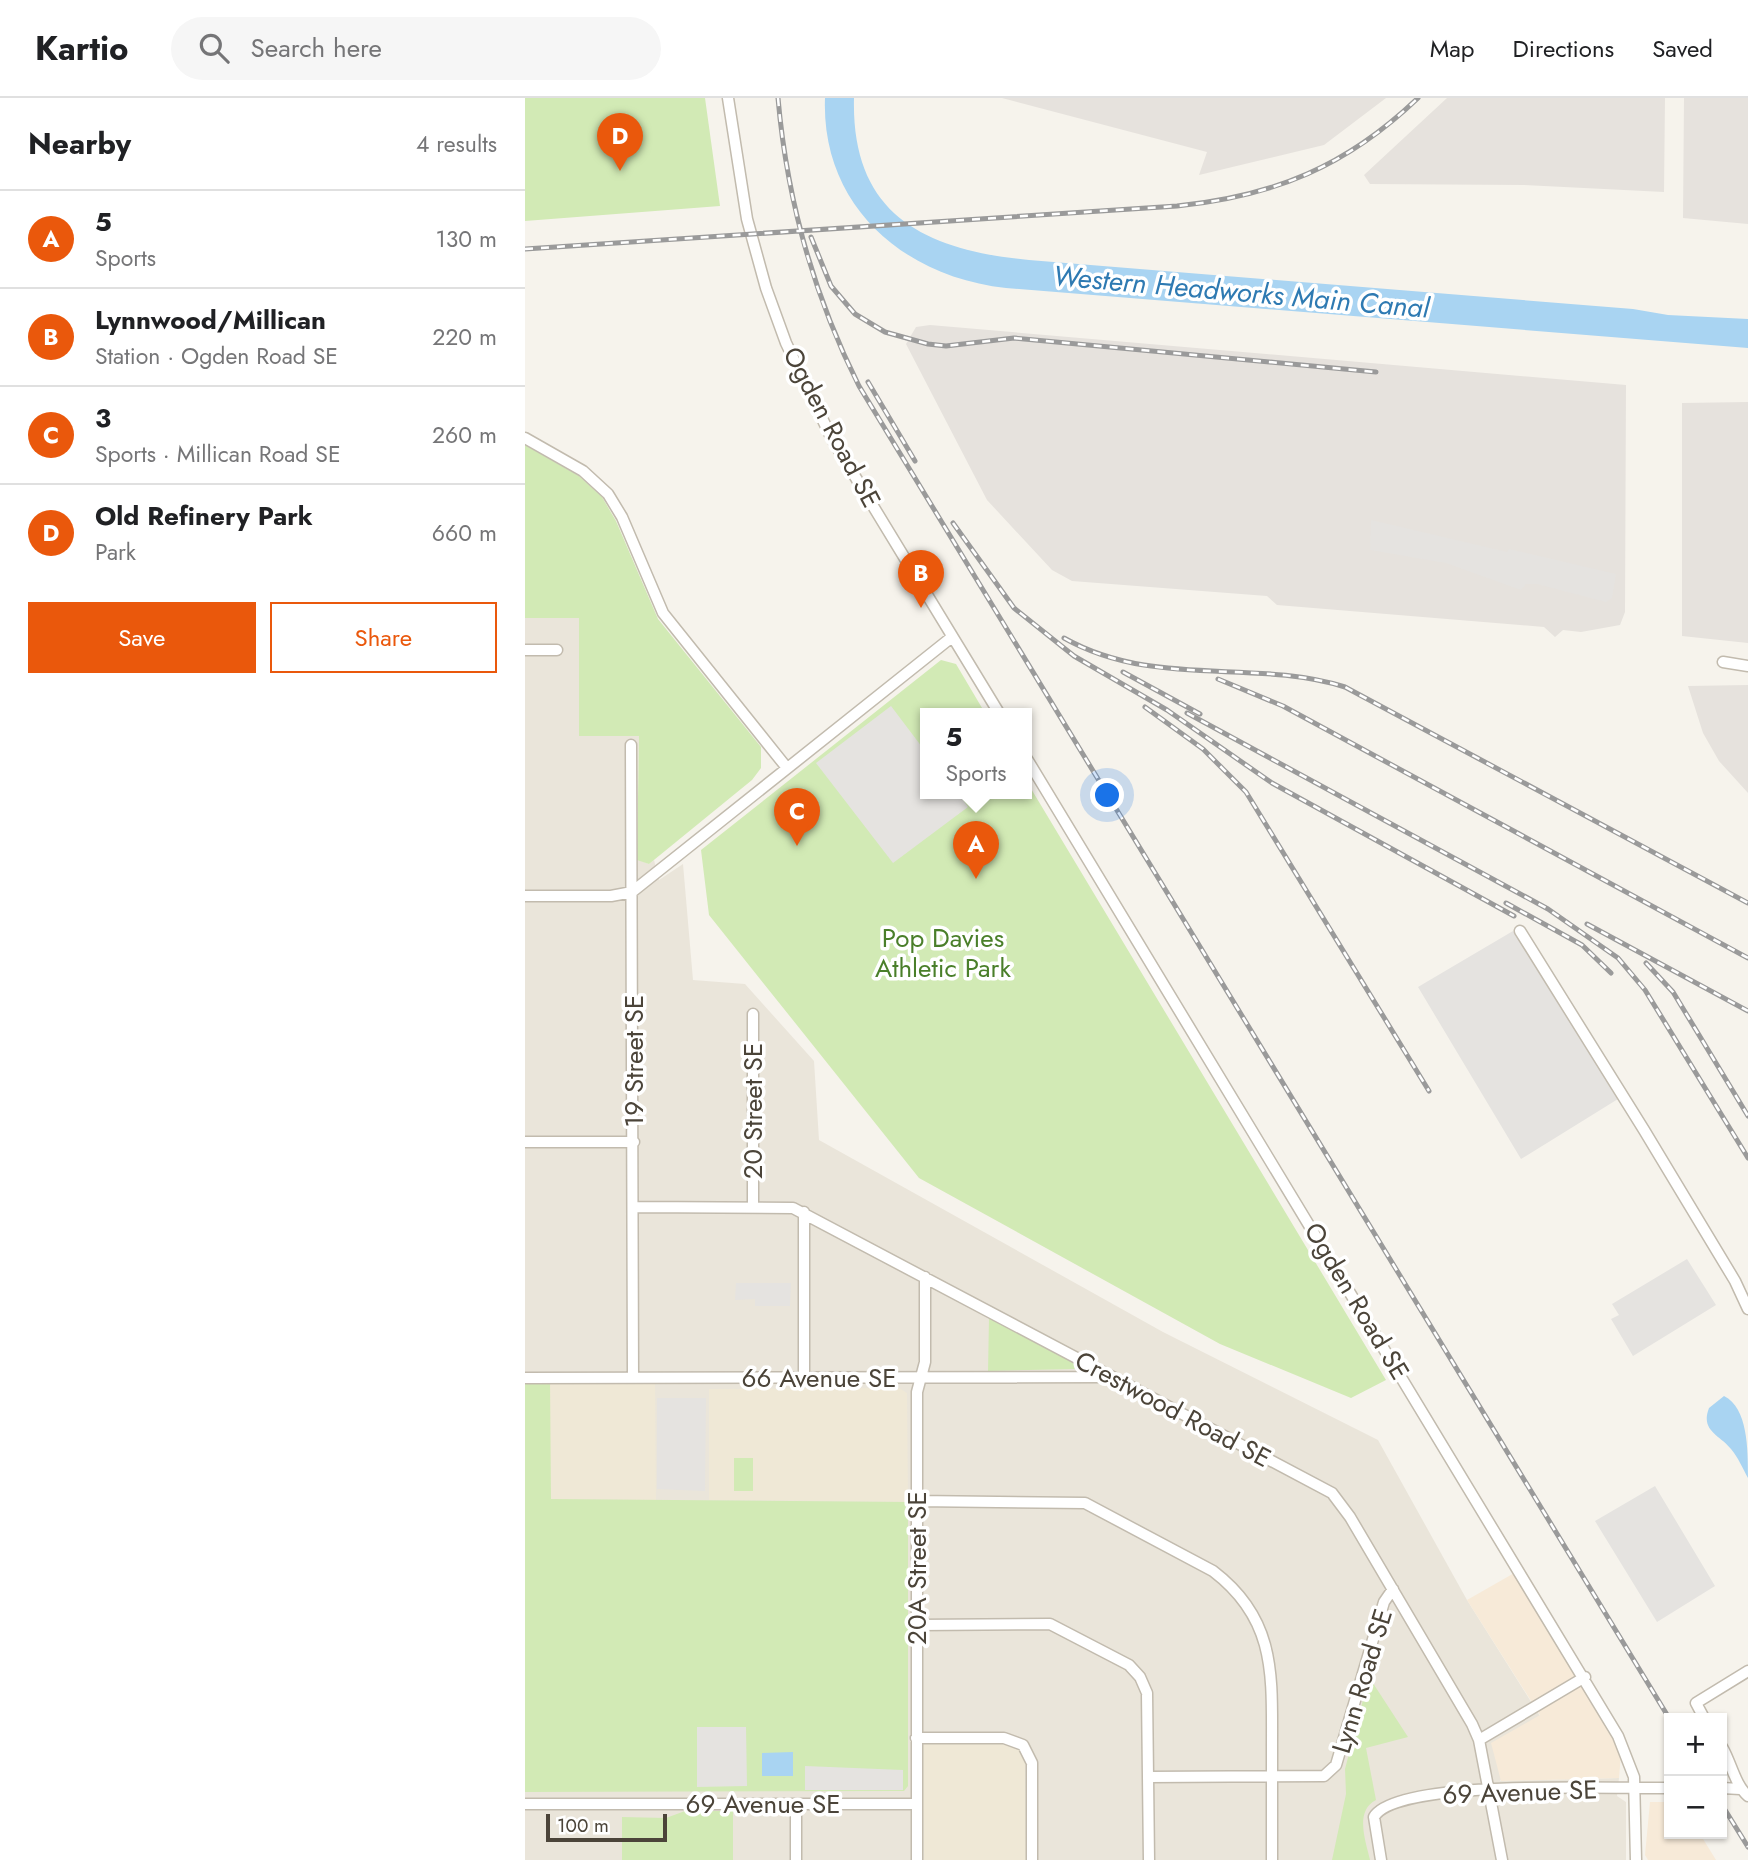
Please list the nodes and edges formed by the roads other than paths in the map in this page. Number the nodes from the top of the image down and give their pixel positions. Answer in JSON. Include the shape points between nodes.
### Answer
{"nodes":[{"id":1,"x":730,"y":98,"type":"edge"},
{"id":2,"x":525,"y":438,"type":"edge"},
{"id":3,"x":953,"y":637,"type":"junction"},
{"id":4,"x":525,"y":650,"type":"edge"},
{"id":5,"x":557,"y":650,"type":"dead end"},
{"id":6,"x":1723,"y":663,"type":"dead end"},
{"id":7,"x":1748,"y":666,"type":"edge"},
{"id":8,"x":996,"y":708,"type":"edge"},
{"id":9,"x":631,"y":744,"type":"dead end"},
{"id":10,"x":1032,"y":767,"type":"edge"},
{"id":11,"x":787,"y":768,"type":"junction"},
{"id":12,"x":632,"y":892,"type":"junction"},
{"id":13,"x":525,"y":896,"type":"edge"},
{"id":14,"x":1520,"y":931,"type":"dead end"},
{"id":15,"x":753,"y":1014,"type":"dead end"},
{"id":16,"x":525,"y":1142,"type":"edge"},
{"id":17,"x":634,"y":1142,"type":"junction"},
{"id":18,"x":634,"y":1207,"type":"junction"},
{"id":19,"x":753,"y":1207,"type":"junction"},
{"id":20,"x":804,"y":1212,"type":"junction"},
{"id":21,"x":925,"y":1277,"type":"junction"},
{"id":22,"x":1748,"y":1309,"type":"edge"},
{"id":23,"x":1113,"y":1377,"type":"junction"},
{"id":24,"x":525,"y":1378,"type":"edge"},
{"id":25,"x":633,"y":1378,"type":"junction"},
{"id":26,"x":804,"y":1378,"type":"junction"},
{"id":27,"x":921,"y":1378,"type":"junction"},
{"id":28,"x":917,"y":1501,"type":"junction"},
{"id":29,"x":1393,"y":1589,"type":"junction"},
{"id":30,"x":917,"y":1625,"type":"junction"},
{"id":31,"x":1748,"y":1671,"type":"edge"},
{"id":32,"x":1585,"y":1677,"type":"junction"},
{"id":33,"x":1701,"y":1713,"type":"edge"},
{"id":34,"x":916,"y":1738,"type":"junction"},
{"id":35,"x":1479,"y":1740,"type":"junction"},
{"id":36,"x":1727,"y":1755,"type":"edge"},
{"id":37,"x":1149,"y":1777,"type":"junction"},
{"id":38,"x":1272,"y":1777,"type":"junction"},
{"id":39,"x":1664,"y":1788,"type":"edge"},
{"id":40,"x":1487,"y":1789,"type":"junction"},
{"id":41,"x":1635,"y":1789,"type":"junction"},
{"id":42,"x":1744,"y":1792,"type":"edge"},
{"id":43,"x":525,"y":1804,"type":"edge"},
{"id":44,"x":796,"y":1804,"type":"junction"},
{"id":45,"x":917,"y":1804,"type":"junction"},
{"id":46,"x":796,"y":1860,"type":"edge"},
{"id":47,"x":917,"y":1860,"type":"edge"},
{"id":48,"x":1032,"y":1860,"type":"edge"},
{"id":49,"x":1149,"y":1860,"type":"edge"},
{"id":50,"x":1272,"y":1860,"type":"edge"},
{"id":51,"x":1381,"y":1860,"type":"edge"},
{"id":52,"x":1502,"y":1860,"type":"edge"},
{"id":53,"x":1636,"y":1860,"type":"edge"}],
"edges":[{"from":1,"to":3,"type":"street","name":"Ogden Road SE","via":[[747,219],[786,343],[831,437]]},
{"from":2,"to":11,"type":"street","via":[[583,471],[608,494],[663,613]]},
{"from":3,"to":8,"type":"street","name":"Ogden Road SE"},
{"from":3,"to":11,"type":"street"},
{"from":4,"to":5,"type":"street"},
{"from":6,"to":7,"type":"street"},
{"from":9,"to":12,"type":"street","name":"19 Street SE"},
{"from":10,"to":32,"type":"street","name":"Ogden Road SE"},
{"from":11,"to":12,"type":"street"},
{"from":12,"to":13,"type":"street"},
{"from":12,"to":17,"type":"street","name":"19 Street SE"},
{"from":14,"to":22,"type":"street","via":[[1658,1153]]},
{"from":15,"to":19,"type":"street","name":"20 Street SE"},
{"from":16,"to":17,"type":"street"},
{"from":17,"to":18,"type":"street","name":"19 Street SE"},
{"from":18,"to":19,"type":"street","name":"Crestwood Road SE"},
{"from":18,"to":25,"type":"street","name":"19 Street SE"},
{"from":19,"to":20,"type":"street","name":"Crestwood Road SE"},
{"from":20,"to":21,"type":"street","name":"Crestwood Road SE"},
{"from":20,"to":26,"type":"street"},
{"from":21,"to":23,"type":"street","name":"Crestwood Road SE"},
{"from":21,"to":27,"type":"street","name":"20A Street SE"},
{"from":23,"to":27,"type":"street","name":"66 Avenue SE"},
{"from":23,"to":29,"type":"street","name":"Crestwood Road SE","via":[[1332,1493]]},
{"from":24,"to":25,"type":"street","name":"66 Avenue SE"},
{"from":25,"to":26,"type":"street","name":"66 Avenue SE"},
{"from":26,"to":27,"type":"street","name":"66 Avenue SE"},
{"from":27,"to":28,"type":"street","name":"20A Street SE","via":[[917,1392]]},
{"from":28,"to":30,"type":"street","name":"20A Street SE"},
{"from":28,"to":38,"type":"street","via":[[1085,1503],[1222,1577],[1250,1609],[1268,1653]]},
{"from":29,"to":35,"type":"street","name":"Crestwood Road SE","via":[[1462,1703]]},
{"from":29,"to":38,"type":"street","name":"Lynn Road SE","via":[[1384,1602],[1336,1765],[1324,1776]]},
{"from":30,"to":34,"type":"street","name":"20A Street SE"},
{"from":30,"to":37,"type":"street","via":[[1050,1625],[1129,1665],[1147,1693]]},
{"from":31,"to":33,"type":"street","via":[[1696,1703]]},
{"from":32,"to":35,"type":"street"},
{"from":32,"to":41,"type":"street","name":"Ogden Road SE","via":[[1623,1745]]},
{"from":34,"to":45,"type":"street","name":"20A Street SE"},
{"from":34,"to":48,"type":"street","via":[[1010,1738],[1027,1749],[1032,1763]]},
{"from":35,"to":40,"type":"street","name":"Crestwood Road SE"},
{"from":36,"to":42,"type":"street"},
{"from":37,"to":38,"type":"street"},
{"from":37,"to":49,"type":"street"},
{"from":38,"to":50,"type":"street"},
{"from":39,"to":41,"type":"street","name":"69 Avenue SE"},
{"from":40,"to":41,"type":"street","name":"69 Avenue SE"},
{"from":40,"to":51,"type":"street","name":"69 Avenue SE","via":[[1384,1806],[1374,1823]]},
{"from":40,"to":52,"type":"street","name":"Crestwood Road SE"},
{"from":41,"to":53,"type":"street","name":"Ogden Road SE"},
{"from":43,"to":44,"type":"street","name":"69 Avenue SE"},
{"from":44,"to":45,"type":"street","name":"69 Avenue SE"},
{"from":44,"to":46,"type":"street"},
{"from":45,"to":47,"type":"street","name":"20A Street SE"}]}
